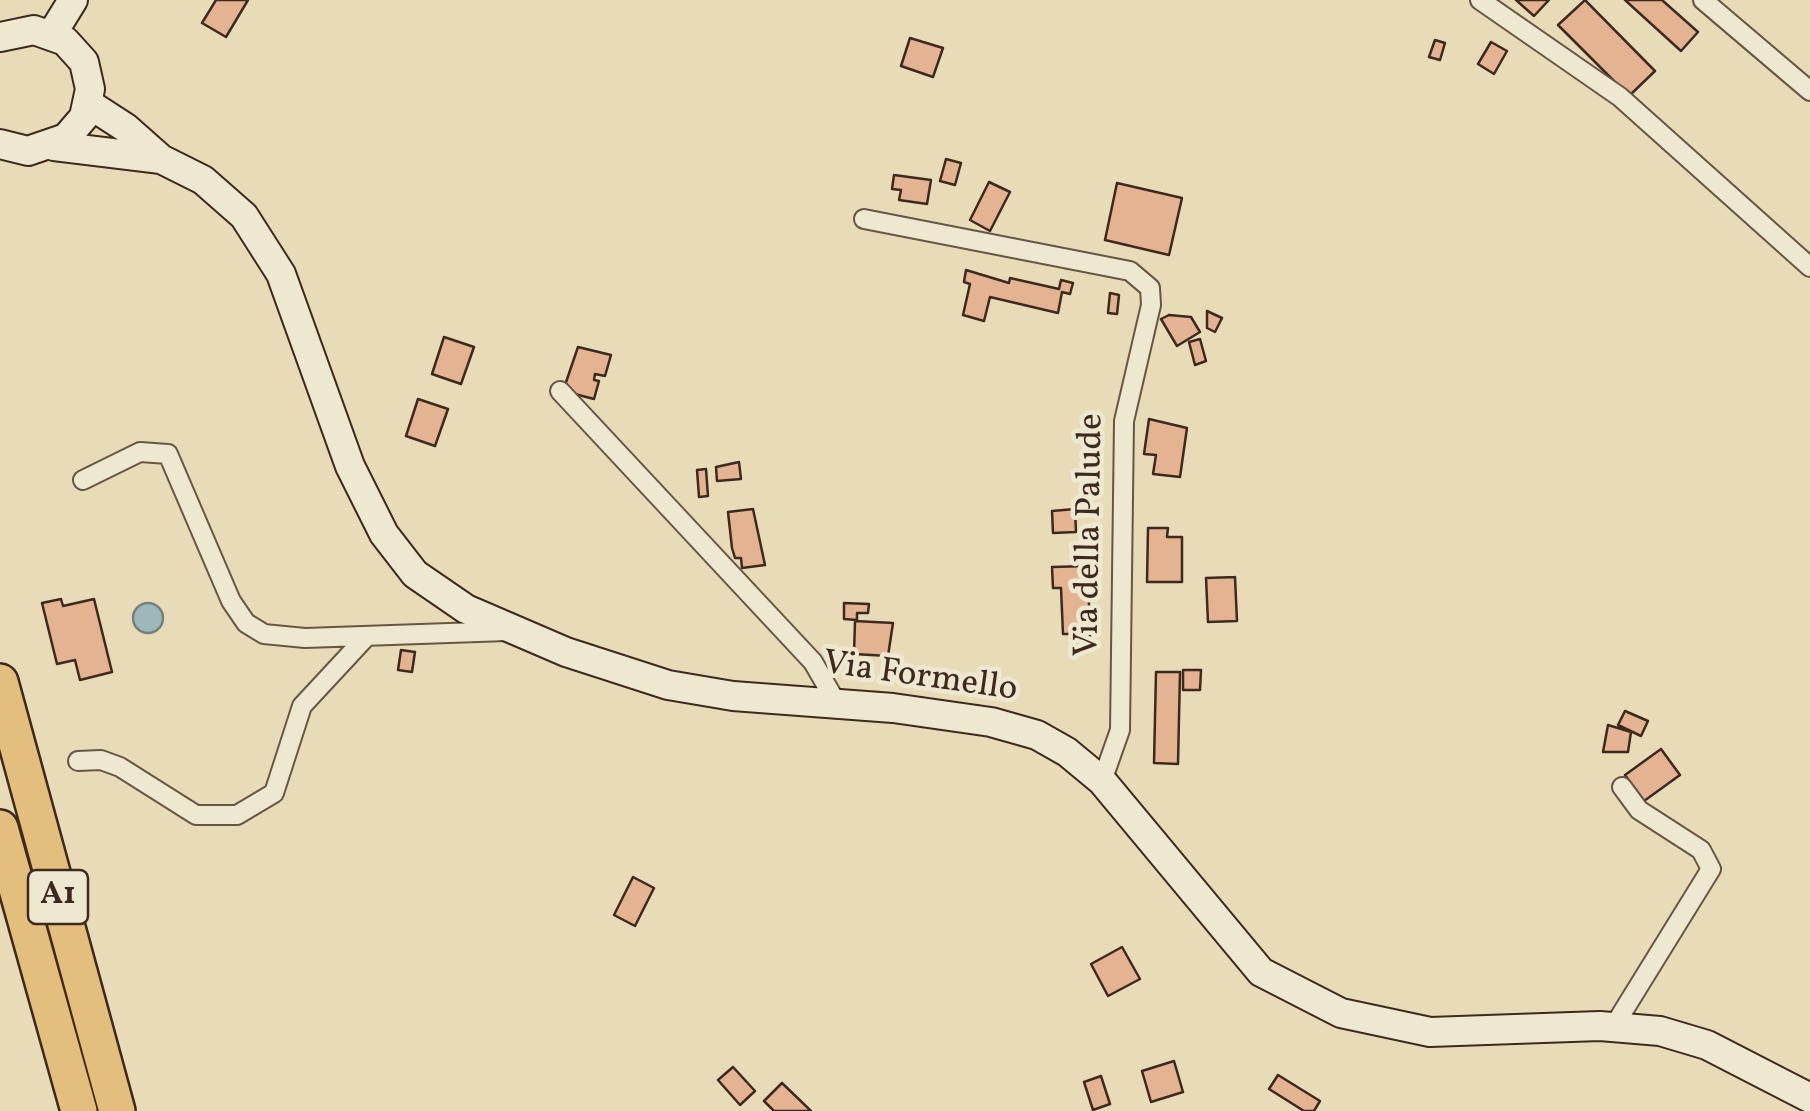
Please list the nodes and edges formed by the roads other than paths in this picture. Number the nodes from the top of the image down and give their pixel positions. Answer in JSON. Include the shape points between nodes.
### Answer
{"nodes":[{"id":1,"x":73,"y":0,"type":"edge"},
{"id":2,"x":1480,"y":0,"type":"edge"},
{"id":3,"x":1704,"y":0,"type":"edge"},
{"id":4,"x":52,"y":34,"type":"junction"},
{"id":5,"x":0,"y":37,"type":"edge"},
{"id":6,"x":1810,"y":91,"type":"edge"},
{"id":7,"x":89,"y":104,"type":"junction"},
{"id":8,"x":0,"y":144,"type":"edge"},
{"id":9,"x":54,"y":146,"type":"junction"},
{"id":10,"x":160,"y":159,"type":"junction"},
{"id":11,"x":864,"y":220,"type":"dead end"},
{"id":12,"x":1810,"y":267,"type":"edge"},
{"id":13,"x":560,"y":390,"type":"dead end"},
{"id":14,"x":83,"y":480,"type":"dead end"},
{"id":15,"x":514,"y":631,"type":"junction"},
{"id":16,"x":367,"y":636,"type":"junction"},
{"id":17,"x":0,"y":682,"type":"edge"},
{"id":18,"x":836,"y":702,"type":"junction"},
{"id":19,"x":78,"y":760,"type":"dead end"},
{"id":20,"x":1102,"y":781,"type":"junction"},
{"id":21,"x":1622,"y":786,"type":"dead end"},
{"id":22,"x":0,"y":828,"type":"edge"},
{"id":23,"x":1614,"y":1026,"type":"junction"},
{"id":24,"x":1810,"y":1098,"type":"edge"},
{"id":25,"x":79,"y":1111,"type":"edge"},
{"id":26,"x":117,"y":1111,"type":"edge"}],
"edges":[{"from":1,"to":4,"type":"main road"},
{"from":2,"to":12,"type":"street","via":[[1620,98]]},
{"from":3,"to":6,"type":"street"},
{"from":4,"to":5,"type":"main road","via":[[34,30]]},
{"from":4,"to":7,"type":"main road","via":[[84,62]]},
{"from":7,"to":9,"type":"main road","via":[[76,129]]},
{"from":7,"to":10,"type":"main road"},
{"from":8,"to":9,"type":"main road","via":[[28,151]]},
{"from":9,"to":10,"type":"main road"},
{"from":10,"to":15,"type":"main road","name":"Via Formello","via":[[220,192],[265,244],[358,486],[397,555],[447,598]]},
{"from":11,"to":20,"type":"street","name":"Via della Palude","via":[[1130,271],[1150,288],[1125,417],[1120,730]]},
{"from":13,"to":18,"type":"street","via":[[814,662]]},
{"from":14,"to":16,"type":"street","via":[[129,455],[163,452],[174,463],[231,601],[246,622],[288,638]]},
{"from":15,"to":16,"type":"street"},
{"from":15,"to":18,"type":"main road","name":"Via Formello","via":[[668,685]]},
{"from":16,"to":19,"type":"street","via":[[302,706],[274,794],[241,813],[196,815],[120,767]]},
{"from":17,"to":26,"type":"highway","number":"A1"},
{"from":18,"to":20,"type":"main road","name":"Via Formello","via":[[1015,727],[1058,746]]},
{"from":20,"to":23,"type":"main road","name":"Via Formello","via":[[1256,967],[1304,998],[1419,1032]]},
{"from":21,"to":23,"type":"street","via":[[1640,810],[1701,850],[1710,869]]},
{"from":22,"to":25,"type":"highway","number":"A1"},
{"from":23,"to":24,"type":"main road","name":"Via Formello","via":[[1697,1041]]}]}
